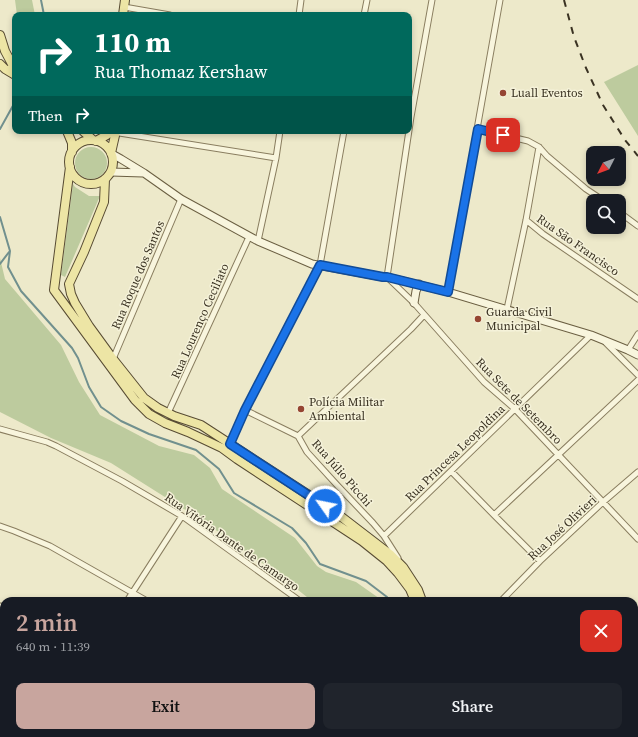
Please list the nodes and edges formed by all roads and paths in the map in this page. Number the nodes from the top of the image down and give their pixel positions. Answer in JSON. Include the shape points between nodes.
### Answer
{"nodes":[{"id":1,"x":301,"y":0,"type":"edge"},
{"id":2,"x":367,"y":0,"type":"edge"},
{"id":3,"x":432,"y":0,"type":"edge"},
{"id":4,"x":500,"y":0,"type":"edge"},
{"id":5,"x":124,"y":7,"type":"edge"},
{"id":6,"x":153,"y":12,"type":"edge"},
{"id":7,"x":300,"y":12,"type":"edge"},
{"id":8,"x":365,"y":12,"type":"edge"},
{"id":9,"x":0,"y":35,"type":"edge"},
{"id":10,"x":0,"y":39,"type":"edge"},
{"id":11,"x":2,"y":54,"type":"edge"},
{"id":12,"x":12,"y":64,"type":"edge"},
{"id":13,"x":2,"y":67,"type":"edge"},
{"id":14,"x":12,"y":73,"type":"edge"},
{"id":15,"x":412,"y":110,"type":"edge"},
{"id":16,"x":478,"y":129,"type":"junction"},
{"id":17,"x":68,"y":134,"type":"edge"},
{"id":18,"x":87,"y":134,"type":"edge"},
{"id":19,"x":109,"y":134,"type":"edge"},
{"id":20,"x":114,"y":134,"type":"edge"},
{"id":21,"x":126,"y":134,"type":"edge"},
{"id":22,"x":280,"y":134,"type":"edge"},
{"id":23,"x":343,"y":134,"type":"edge"},
{"id":24,"x":408,"y":134,"type":"edge"},
{"id":25,"x":94,"y":140,"type":"junction"},
{"id":26,"x":539,"y":147,"type":"junction"},
{"id":27,"x":72,"y":152,"type":"junction"},
{"id":28,"x":112,"y":154,"type":"junction"},
{"id":29,"x":276,"y":158,"type":"junction"},
{"id":30,"x":70,"y":167,"type":"junction"},
{"id":31,"x":111,"y":172,"type":"junction"},
{"id":32,"x":144,"y":173,"type":"junction"},
{"id":33,"x":105,"y":179,"type":"junction"},
{"id":34,"x":594,"y":194,"type":"edge"},
{"id":35,"x":181,"y":200,"type":"junction"},
{"id":36,"x":626,"y":217,"type":"edge"},
{"id":37,"x":526,"y":220,"type":"junction"},
{"id":38,"x":638,"y":226,"type":"edge"},
{"id":39,"x":249,"y":237,"type":"junction"},
{"id":40,"x":258,"y":241,"type":"junction"},
{"id":41,"x":320,"y":265,"type":"junction"},
{"id":42,"x":387,"y":277,"type":"junction"},
{"id":43,"x":419,"y":284,"type":"junction"},
{"id":44,"x":448,"y":292,"type":"junction"},
{"id":45,"x":638,"y":299,"type":"edge"},
{"id":46,"x":414,"y":303,"type":"junction"},
{"id":47,"x":507,"y":309,"type":"junction"},
{"id":48,"x":424,"y":315,"type":"junction"},
{"id":49,"x":638,"y":334,"type":"edge"},
{"id":50,"x":591,"y":335,"type":"junction"},
{"id":51,"x":603,"y":339,"type":"junction"},
{"id":52,"x":628,"y":350,"type":"junction"},
{"id":53,"x":638,"y":355,"type":"edge"},
{"id":54,"x":113,"y":359,"type":"junction"},
{"id":55,"x":638,"y":375,"type":"edge"},
{"id":56,"x":638,"y":380,"type":"edge"},
{"id":57,"x":515,"y":409,"type":"junction"},
{"id":58,"x":245,"y":410,"type":"junction"},
{"id":59,"x":168,"y":413,"type":"junction"},
{"id":60,"x":0,"y":429,"type":"edge"},
{"id":61,"x":298,"y":436,"type":"junction"},
{"id":62,"x":230,"y":444,"type":"junction"},
{"id":63,"x":558,"y":455,"type":"junction"},
{"id":64,"x":451,"y":471,"type":"junction"},
{"id":65,"x":638,"y":472,"type":"edge"},
{"id":66,"x":603,"y":502,"type":"junction"},
{"id":67,"x":182,"y":516,"type":"junction"},
{"id":68,"x":494,"y":516,"type":"junction"},
{"id":69,"x":0,"y":526,"type":"edge"},
{"id":70,"x":384,"y":536,"type":"junction"},
{"id":71,"x":638,"y":539,"type":"edge"},
{"id":72,"x":540,"y":561,"type":"junction"},
{"id":73,"x":403,"y":567,"type":"junction"},
{"id":74,"x":133,"y":592,"type":"junction"},
{"id":75,"x":130,"y":597,"type":"edge"},
{"id":76,"x":141,"y":597,"type":"edge"},
{"id":77,"x":294,"y":597,"type":"edge"},
{"id":78,"x":413,"y":597,"type":"edge"},
{"id":79,"x":421,"y":597,"type":"edge"},
{"id":80,"x":505,"y":597,"type":"edge"}],
"edges":[{"from":1,"to":7,"type":"street"},
{"from":2,"to":8,"type":"street"},
{"from":3,"to":15,"type":"street"},
{"from":4,"to":16,"type":"street"},
{"from":5,"to":6,"type":"street"},
{"from":9,"to":10,"type":"main road"},
{"from":10,"to":11,"type":"main road"},
{"from":11,"to":12,"type":"main road"},
{"from":13,"to":14,"type":"main road"},
{"from":16,"to":26,"type":"street","via":[[528,140]]},
{"from":16,"to":44,"type":"street"},
{"from":17,"to":27,"type":"main road"},
{"from":18,"to":25,"type":"main road"},
{"from":19,"to":25,"type":"main road"},
{"from":20,"to":28,"type":"main road"},
{"from":21,"to":29,"type":"street"},
{"from":22,"to":29,"type":"street"},
{"from":23,"to":41,"type":"street"},
{"from":24,"to":42,"type":"street"},
{"from":25,"to":27,"type":"main road","via":[[80,143]]},
{"from":25,"to":28,"type":"main road","via":[[108,147]]},
{"from":26,"to":34,"type":"street"},
{"from":26,"to":37,"type":"street"},
{"from":27,"to":30,"type":"main road"},
{"from":28,"to":31,"type":"main road"},
{"from":28,"to":32,"type":"main road"},
{"from":29,"to":40,"type":"street"},
{"from":30,"to":33,"type":"main road","via":[[77,179],[84,182],[91,184]]},
{"from":30,"to":78,"type":"main road","via":[[54,290],[135,400],[149,414],[165,423],[222,448],[362,541],[398,573]]},
{"from":31,"to":32,"type":"main road"},
{"from":31,"to":33,"type":"main road"},
{"from":32,"to":35,"type":"main road"},
{"from":33,"to":54,"type":"main road","via":[[104,202],[69,284],[75,303]]},
{"from":35,"to":39,"type":"main road"},
{"from":35,"to":54,"type":"street","name":"Rua Roque dos Santos"},
{"from":36,"to":38,"type":"street"},
{"from":37,"to":45,"type":"street","name":"Rua São Francisco"},
{"from":37,"to":47,"type":"street"},
{"from":39,"to":40,"type":"main road"},
{"from":39,"to":59,"type":"street","name":"Rua Lourenço Ceciliato"},
{"from":40,"to":41,"type":"main road"},
{"from":41,"to":42,"type":"main road"},
{"from":41,"to":58,"type":"street"},
{"from":42,"to":43,"type":"main road"},
{"from":42,"to":46,"type":"street","name":"Rua Sete de Setembro"},
{"from":43,"to":44,"type":"main road"},
{"from":43,"to":46,"type":"main road"},
{"from":44,"to":47,"type":"main road"},
{"from":46,"to":48,"type":"street","name":"Rua Sete de Setembro"},
{"from":47,"to":50,"type":"main road"},
{"from":48,"to":57,"type":"street","name":"Rua Sete de Setembro","via":[[484,382]]},
{"from":48,"to":61,"type":"street","name":"Rua Júlio Picchi"},
{"from":49,"to":52,"type":"street"},
{"from":50,"to":51,"type":"main road"},
{"from":50,"to":57,"type":"street","name":"Rua Princesa Leopoldina"},
{"from":51,"to":52,"type":"main road"},
{"from":51,"to":55,"type":"street"},
{"from":52,"to":53,"type":"main road"},
{"from":54,"to":59,"type":"main road","via":[[144,398]]},
{"from":56,"to":63,"type":"street"},
{"from":57,"to":63,"type":"street","name":"Rua Sete de Setembro"},
{"from":57,"to":64,"type":"street","name":"Rua Princesa Leopoldina"},
{"from":58,"to":61,"type":"street"},
{"from":58,"to":62,"type":"street"},
{"from":59,"to":62,"type":"main road","via":[[201,425]]},
{"from":60,"to":67,"type":"street","name":"Rua Vitória Dante de Camargo","via":[[56,446]]},
{"from":61,"to":70,"type":"street","name":"Rua Júlio Picchi","via":[[336,485]]},
{"from":62,"to":73,"type":"main road","via":[[335,512]]},
{"from":63,"to":66,"type":"street","name":"Rua Sete de Setembro"},
{"from":63,"to":68,"type":"street"},
{"from":64,"to":68,"type":"street"},
{"from":64,"to":70,"type":"street","name":"Rua Princesa Leopoldina"},
{"from":65,"to":66,"type":"street","name":"Rua José Olivieri"},
{"from":66,"to":71,"type":"street","name":"Rua Sete de Setembro"},
{"from":66,"to":72,"type":"street","name":"Rua José Olivieri"},
{"from":67,"to":74,"type":"street"},
{"from":67,"to":77,"type":"street","name":"Rua Vitória Dante de Camargo"},
{"from":68,"to":72,"type":"street"},
{"from":69,"to":74,"type":"street","via":[[50,546]]},
{"from":70,"to":73,"type":"street","name":"Rua Júlio Picchi"},
{"from":72,"to":80,"type":"street","name":"Rua José Olivieri"},
{"from":73,"to":79,"type":"main road"},
{"from":74,"to":75,"type":"street"},
{"from":74,"to":76,"type":"street"}]}
